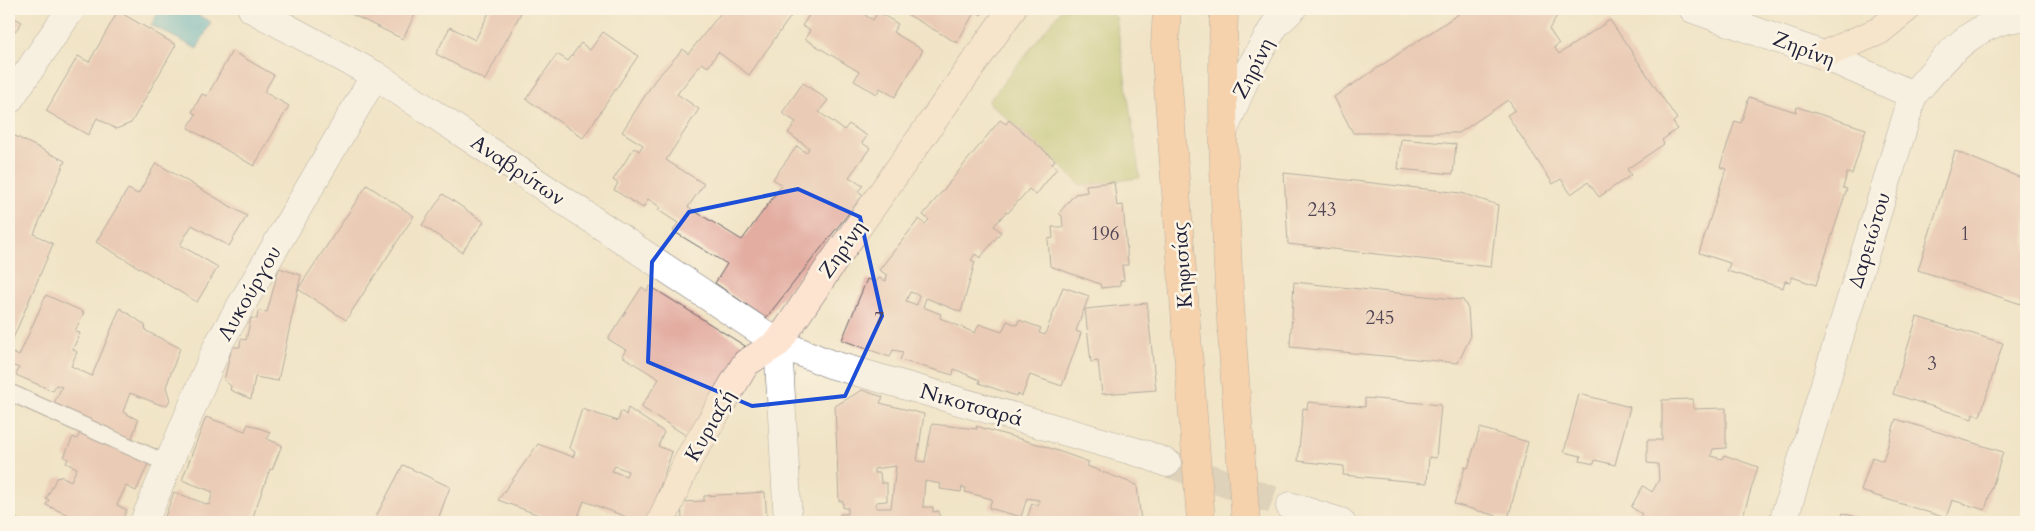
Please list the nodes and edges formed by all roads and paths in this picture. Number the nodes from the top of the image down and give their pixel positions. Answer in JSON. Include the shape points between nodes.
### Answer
{"nodes":[{"id":1,"x":71,"y":9,"type":"edge"},
{"id":2,"x":252,"y":9,"type":"edge"},
{"id":3,"x":1012,"y":9,"type":"edge"},
{"id":4,"x":1167,"y":9,"type":"edge"},
{"id":5,"x":1224,"y":9,"type":"edge"},
{"id":6,"x":1292,"y":9,"type":"edge"},
{"id":7,"x":1693,"y":9,"type":"edge"},
{"id":8,"x":1906,"y":9,"type":"edge"},
{"id":9,"x":2026,"y":17,"type":"edge"},
{"id":10,"x":1823,"y":55,"type":"junction"},
{"id":11,"x":375,"y":75,"type":"junction"},
{"id":12,"x":1913,"y":95,"type":"junction"},
{"id":13,"x":9,"y":100,"type":"edge"},
{"id":14,"x":1223,"y":134,"type":"junction"},
{"id":15,"x":778,"y":343,"type":"junction"},
{"id":16,"x":9,"y":392,"type":"edge"},
{"id":17,"x":1167,"y":463,"type":"tunnel mouth"},
{"id":18,"x":168,"y":464,"type":"junction"},
{"id":19,"x":1290,"y":506,"type":"tunnel mouth"},
{"id":20,"x":144,"y":522,"type":"edge"},
{"id":21,"x":661,"y":522,"type":"edge"},
{"id":22,"x":788,"y":522,"type":"edge"},
{"id":23,"x":1201,"y":522,"type":"edge"},
{"id":24,"x":1246,"y":522,"type":"edge"},
{"id":25,"x":1341,"y":522,"type":"edge"},
{"id":26,"x":1783,"y":522,"type":"edge"}],
"edges":[{"from":1,"to":13,"type":"street"},
{"from":2,"to":11,"type":"street","name":"Αναβρύτων"},
{"from":3,"to":15,"type":"street","name":"Ζηρίνη"},
{"from":4,"to":23,"type":"main road","name":"Κηφισίας","via":[[1165,46]]},
{"from":5,"to":14,"type":"main road"},
{"from":6,"to":14,"type":"street","name":"Ζηρίνη","via":[[1275,25],[1248,72]]},
{"from":7,"to":10,"type":"street","name":"Ζηρίνη"},
{"from":8,"to":10,"type":"street","via":[[1879,30]]},
{"from":9,"to":12,"type":"street","name":"Δαρειώτου","via":[[2009,17],[1977,30],[1948,54]]},
{"from":10,"to":12,"type":"street","name":"Ζηρίνη"},
{"from":11,"to":15,"type":"street","name":"Αναβρύτων"},
{"from":11,"to":18,"type":"street","name":"Λυκούργου","via":[[218,345]]},
{"from":12,"to":26,"type":"street","name":"Δαρειώτου"},
{"from":14,"to":24,"type":"main road"},
{"from":15,"to":17,"type":"street","name":"Νικοτσαρά","via":[[830,364]]},
{"from":15,"to":21,"type":"street","name":"Κυριαζή","via":[[746,363],[688,460]]},
{"from":15,"to":22,"type":"street"},
{"from":16,"to":18,"type":"lane"},
{"from":18,"to":20,"type":"street","name":"Λυκούργου"},
{"from":19,"to":25,"type":"street"}]}
